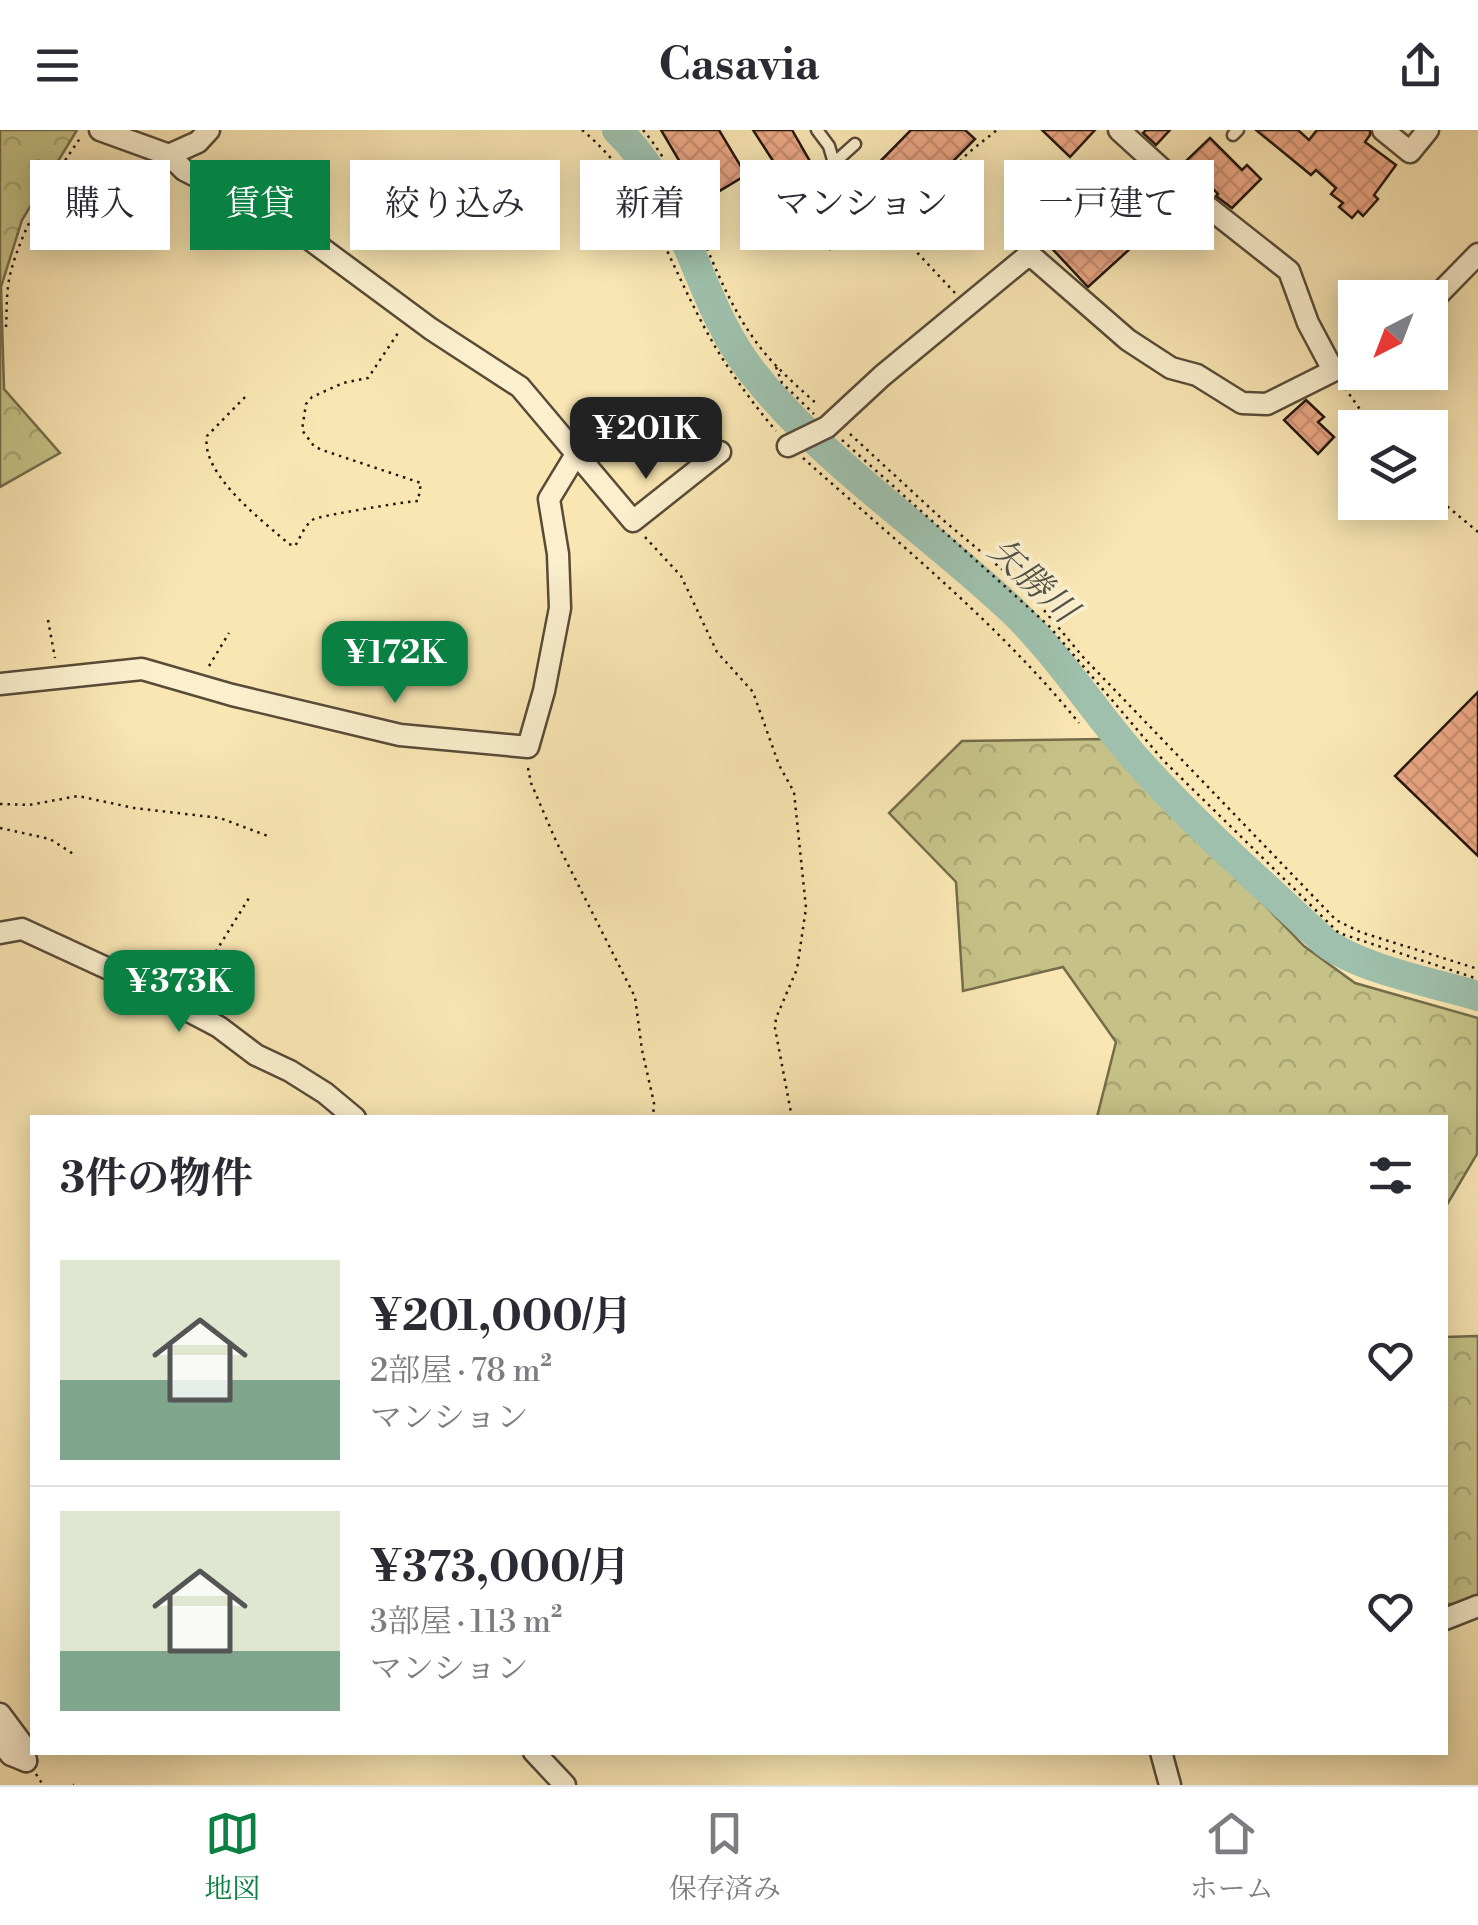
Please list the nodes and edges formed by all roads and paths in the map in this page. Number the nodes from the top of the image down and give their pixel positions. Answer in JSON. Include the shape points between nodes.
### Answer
{"nodes":[{"id":1,"x":86,"y":130,"type":"edge"},
{"id":2,"x":100,"y":130,"type":"edge"},
{"id":3,"x":209,"y":130,"type":"edge"},
{"id":4,"x":643,"y":130,"type":"edge"},
{"id":5,"x":817,"y":130,"type":"edge"},
{"id":6,"x":996,"y":130,"type":"edge"},
{"id":7,"x":1119,"y":130,"type":"edge"},
{"id":8,"x":1383,"y":130,"type":"edge"},
{"id":9,"x":1428,"y":130,"type":"edge"},
{"id":10,"x":854,"y":144,"type":"dead end"},
{"id":11,"x":169,"y":155,"type":"junction"},
{"id":12,"x":833,"y":160,"type":"edge"},
{"id":13,"x":837,"y":160,"type":"edge"},
{"id":14,"x":1478,"y":254,"type":"edge"},
{"id":15,"x":1448,"y":285,"type":"edge"},
{"id":16,"x":966,"y":306,"type":"junction"},
{"id":17,"x":406,"y":310,"type":"junction"},
{"id":18,"x":6,"y":327,"type":"dead end"},
{"id":19,"x":775,"y":365,"type":"junction"},
{"id":20,"x":1338,"y":368,"type":"edge"},
{"id":21,"x":1333,"y":370,"type":"junction"},
{"id":22,"x":245,"y":396,"type":"dead end"},
{"id":23,"x":1361,"y":410,"type":"edge"},
{"id":24,"x":828,"y":426,"type":"junction"},
{"id":25,"x":788,"y":446,"type":"dead end"},
{"id":26,"x":720,"y":452,"type":"dead end"},
{"id":27,"x":575,"y":456,"type":"junction"},
{"id":28,"x":1448,"y":507,"type":"edge"},
{"id":29,"x":634,"y":521,"type":"junction"},
{"id":30,"x":1478,"y":532,"type":"edge"},
{"id":31,"x":48,"y":620,"type":"dead end"},
{"id":32,"x":229,"y":633,"type":"dead end"},
{"id":33,"x":59,"y":678,"type":"junction"},
{"id":34,"x":0,"y":684,"type":"edge"},
{"id":35,"x":196,"y":685,"type":"junction"},
{"id":36,"x":528,"y":746,"type":"junction"},
{"id":37,"x":0,"y":804,"type":"edge"},
{"id":38,"x":0,"y":828,"type":"edge"},
{"id":39,"x":268,"y":836,"type":"dead end"},
{"id":40,"x":75,"y":855,"type":"dead end"},
{"id":41,"x":248,"y":898,"type":"dead end"},
{"id":42,"x":0,"y":934,"type":"edge"},
{"id":43,"x":1478,"y":968,"type":"edge"},
{"id":44,"x":1478,"y":979,"type":"edge"},
{"id":45,"x":181,"y":1008,"type":"junction"},
{"id":46,"x":351,"y":1115,"type":"edge"},
{"id":47,"x":653,"y":1115,"type":"edge"},
{"id":48,"x":791,"y":1115,"type":"edge"},
{"id":49,"x":1478,"y":1606,"type":"edge"},
{"id":50,"x":1448,"y":1618,"type":"edge"},
{"id":51,"x":0,"y":1714,"type":"edge"},
{"id":52,"x":0,"y":1742,"type":"edge"},
{"id":53,"x":537,"y":1755,"type":"edge"},
{"id":54,"x":1162,"y":1755,"type":"edge"},
{"id":55,"x":565,"y":1785,"type":"edge"},
{"id":56,"x":1170,"y":1785,"type":"edge"}],
"edges":[{"from":1,"to":18,"type":"path","via":[[38,207],[15,261]]},
{"from":2,"to":11,"type":"street"},
{"from":3,"to":11,"type":"street"},
{"from":4,"to":19,"type":"path","via":[[669,165],[734,304]]},
{"from":5,"to":12,"type":"lane"},
{"from":6,"to":16,"type":"path","via":[[896,230]]},
{"from":7,"to":21,"type":"street","via":[[1288,271]]},
{"from":8,"to":9,"type":"street","via":[[1410,152]]},
{"from":10,"to":13,"type":"lane"},
{"from":11,"to":17,"type":"street","via":[[184,170],[289,224]]},
{"from":14,"to":15,"type":"street"},
{"from":16,"to":21,"type":"street","via":[[1026,257],[1128,340],[1242,402],[1266,404]]},
{"from":16,"to":24,"type":"street"},
{"from":17,"to":22,"type":"path","via":[[404,324],[368,378],[312,396],[301,423],[307,439],[322,450],[422,484],[418,500],[314,519],[295,546],[289,544],[234,494],[206,449],[207,436]]},
{"from":17,"to":27,"type":"street","via":[[529,395]]},
{"from":19,"to":24,"type":"path"},
{"from":19,"to":24,"type":"path","via":[[782,383]]},
{"from":20,"to":21,"type":"street"},
{"from":21,"to":23,"type":"path"},
{"from":24,"to":25,"type":"street"},
{"from":24,"to":43,"type":"path","via":[[1028,591],[1336,920]]},
{"from":24,"to":44,"type":"path","via":[[1050,626],[1163,760],[1340,934]]},
{"from":26,"to":29,"type":"street"},
{"from":27,"to":29,"type":"street"},
{"from":27,"to":36,"type":"street","via":[[549,499],[560,608]]},
{"from":28,"to":30,"type":"path"},
{"from":29,"to":48,"type":"path","via":[[682,576],[717,652],[753,692],[794,792],[806,908],[797,969],[776,1018]]},
{"from":31,"to":33,"type":"path"},
{"from":32,"to":35,"type":"path"},
{"from":33,"to":34,"type":"street"},
{"from":33,"to":35,"type":"street","via":[[142,669]]},
{"from":35,"to":36,"type":"street","via":[[400,735]]},
{"from":36,"to":47,"type":"path","via":[[536,798],[635,997]]},
{"from":37,"to":39,"type":"path","via":[[78,796],[220,818]]},
{"from":38,"to":40,"type":"path","via":[[50,839]]},
{"from":41,"to":45,"type":"path"},
{"from":42,"to":45,"type":"street","via":[[22,929],[41,936]]},
{"from":45,"to":46,"type":"street"},
{"from":49,"to":50,"type":"street"},
{"from":51,"to":52,"type":"street","via":[[23,1745],[26,1761]]},
{"from":53,"to":55,"type":"street"},
{"from":54,"to":56,"type":"street"}]}
